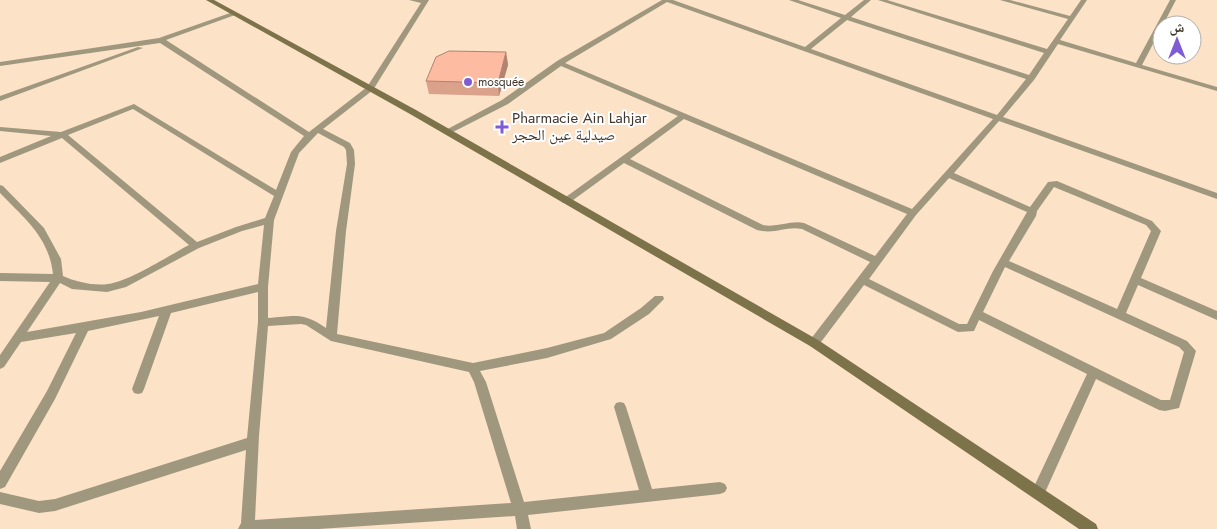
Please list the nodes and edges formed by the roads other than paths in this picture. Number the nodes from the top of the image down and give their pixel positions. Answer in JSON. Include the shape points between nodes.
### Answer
{"nodes":[{"id":1,"x":209,"y":0,"type":"edge"},
{"id":2,"x":412,"y":0,"type":"edge"},
{"id":3,"x":426,"y":0,"type":"edge"},
{"id":4,"x":667,"y":0,"type":"edge"},
{"id":5,"x":792,"y":0,"type":"edge"},
{"id":6,"x":868,"y":0,"type":"edge"},
{"id":7,"x":881,"y":0,"type":"edge"},
{"id":8,"x":1003,"y":0,"type":"edge"},
{"id":9,"x":1084,"y":0,"type":"edge"},
{"id":10,"x":1173,"y":0,"type":"edge"},
{"id":11,"x":233,"y":14,"type":"junction"},
{"id":12,"x":845,"y":18,"type":"junction"},
{"id":13,"x":1071,"y":18,"type":"junction"},
{"id":14,"x":161,"y":40,"type":"junction"},
{"id":15,"x":1055,"y":41,"type":"junction"},
{"id":16,"x":806,"y":50,"type":"junction"},
{"id":17,"x":1048,"y":52,"type":"junction"},
{"id":18,"x":560,"y":63,"type":"junction"},
{"id":19,"x":0,"y":64,"type":"edge"},
{"id":20,"x":1138,"y":66,"type":"junction"},
{"id":21,"x":1031,"y":78,"type":"junction"},
{"id":22,"x":370,"y":88,"type":"junction"},
{"id":23,"x":1217,"y":89,"type":"edge"},
{"id":24,"x":0,"y":99,"type":"edge"},
{"id":25,"x":683,"y":116,"type":"junction"},
{"id":26,"x":999,"y":117,"type":"junction"},
{"id":27,"x":318,"y":129,"type":"junction"},
{"id":28,"x":0,"y":130,"type":"edge"},
{"id":29,"x":446,"y":132,"type":"junction"},
{"id":30,"x":63,"y":135,"type":"junction"},
{"id":31,"x":309,"y":136,"type":"junction"},
{"id":32,"x":624,"y":159,"type":"junction"},
{"id":33,"x":0,"y":160,"type":"edge"},
{"id":34,"x":948,"y":174,"type":"junction"},
{"id":35,"x":0,"y":188,"type":"edge"},
{"id":36,"x":278,"y":195,"type":"junction"},
{"id":37,"x":1217,"y":196,"type":"edge"},
{"id":38,"x":566,"y":201,"type":"junction"},
{"id":39,"x":1032,"y":211,"type":"junction"},
{"id":40,"x":913,"y":214,"type":"junction"},
{"id":41,"x":269,"y":220,"type":"junction"},
{"id":42,"x":196,"y":246,"type":"junction"},
{"id":43,"x":876,"y":261,"type":"junction"},
{"id":44,"x":1003,"y":262,"type":"junction"},
{"id":45,"x":0,"y":277,"type":"edge"},
{"id":46,"x":58,"y":278,"type":"junction"},
{"id":47,"x":862,"y":280,"type":"junction"},
{"id":48,"x":1134,"y":280,"type":"junction"},
{"id":49,"x":264,"y":287,"type":"junction"},
{"id":50,"x":659,"y":299,"type":"dead end"},
{"id":51,"x":166,"y":312,"type":"junction"},
{"id":52,"x":977,"y":314,"type":"junction"},
{"id":53,"x":1119,"y":314,"type":"junction"},
{"id":54,"x":1217,"y":316,"type":"edge"},
{"id":55,"x":264,"y":322,"type":"junction"},
{"id":56,"x":83,"y":329,"type":"junction"},
{"id":57,"x":331,"y":337,"type":"junction"},
{"id":58,"x":17,"y":338,"type":"junction"},
{"id":59,"x":814,"y":343,"type":"junction"},
{"id":60,"x":4,"y":350,"type":"edge"},
{"id":61,"x":0,"y":364,"type":"edge"},
{"id":62,"x":473,"y":368,"type":"junction"},
{"id":63,"x":1094,"y":372,"type":"junction"},
{"id":64,"x":138,"y":389,"type":"dead end"},
{"id":65,"x":620,"y":407,"type":"dead end"},
{"id":66,"x":252,"y":442,"type":"junction"},
{"id":67,"x":0,"y":483,"type":"edge"},
{"id":68,"x":720,"y":488,"type":"dead end"},
{"id":69,"x":1038,"y":493,"type":"junction"},
{"id":70,"x":647,"y":495,"type":"junction"},
{"id":71,"x":0,"y":498,"type":"edge"},
{"id":72,"x":520,"y":509,"type":"junction"},
{"id":73,"x":247,"y":528,"type":"edge"},
{"id":74,"x":524,"y":529,"type":"edge"},
{"id":75,"x":1091,"y":529,"type":"edge"}],
"edges":[{"from":1,"to":11,"type":"main road"},
{"from":2,"to":3,"type":"street"},
{"from":3,"to":22,"type":"street"},
{"from":4,"to":16,"type":"street"},
{"from":4,"to":18,"type":"street"},
{"from":5,"to":12,"type":"street"},
{"from":6,"to":12,"type":"street"},
{"from":7,"to":17,"type":"street"},
{"from":8,"to":13,"type":"street"},
{"from":9,"to":13,"type":"street"},
{"from":10,"to":20,"type":"street"},
{"from":11,"to":14,"type":"street"},
{"from":11,"to":22,"type":"main road"},
{"from":12,"to":16,"type":"street"},
{"from":12,"to":21,"type":"street"},
{"from":13,"to":15,"type":"street"},
{"from":14,"to":19,"type":"street"},
{"from":14,"to":24,"type":"street"},
{"from":14,"to":31,"type":"street"},
{"from":15,"to":17,"type":"street"},
{"from":15,"to":20,"type":"street"},
{"from":16,"to":26,"type":"street"},
{"from":17,"to":21,"type":"street"},
{"from":18,"to":25,"type":"street"},
{"from":18,"to":29,"type":"street","via":[[505,102]]},
{"from":20,"to":23,"type":"street"},
{"from":21,"to":26,"type":"street"},
{"from":22,"to":27,"type":"street"},
{"from":22,"to":29,"type":"main road"},
{"from":25,"to":32,"type":"street"},
{"from":25,"to":40,"type":"street"},
{"from":26,"to":34,"type":"street"},
{"from":26,"to":37,"type":"street"},
{"from":27,"to":31,"type":"street"},
{"from":27,"to":57,"type":"street","via":[[347,145],[351,164]]},
{"from":28,"to":30,"type":"street"},
{"from":29,"to":38,"type":"main road"},
{"from":30,"to":33,"type":"street"},
{"from":30,"to":36,"type":"street","via":[[134,106]]},
{"from":30,"to":42,"type":"street"},
{"from":31,"to":36,"type":"street","via":[[295,152]]},
{"from":32,"to":38,"type":"street"},
{"from":32,"to":43,"type":"street","via":[[760,228],[771,231],[792,224],[804,226]]},
{"from":34,"to":39,"type":"street"},
{"from":34,"to":40,"type":"street"},
{"from":35,"to":46,"type":"street","via":[[41,230],[56,259]]},
{"from":36,"to":41,"type":"street"},
{"from":38,"to":59,"type":"main road"},
{"from":39,"to":44,"type":"street"},
{"from":39,"to":48,"type":"street","via":[[1051,184],[1057,184],[1149,223],[1156,231]]},
{"from":40,"to":43,"type":"street"},
{"from":41,"to":42,"type":"street"},
{"from":41,"to":49,"type":"street"},
{"from":42,"to":46,"type":"street","via":[[126,283],[107,288],[72,285]]},
{"from":43,"to":47,"type":"street"},
{"from":44,"to":52,"type":"street"},
{"from":44,"to":53,"type":"street"},
{"from":45,"to":46,"type":"street"},
{"from":46,"to":58,"type":"street"},
{"from":47,"to":52,"type":"street","via":[[958,328],[970,328]]},
{"from":47,"to":59,"type":"street"},
{"from":48,"to":53,"type":"street"},
{"from":48,"to":54,"type":"street"},
{"from":49,"to":51,"type":"street"},
{"from":49,"to":55,"type":"street"},
{"from":50,"to":62,"type":"street","via":[[607,336],[547,353]]},
{"from":51,"to":56,"type":"street"},
{"from":51,"to":64,"type":"street"},
{"from":52,"to":63,"type":"street"},
{"from":53,"to":63,"type":"street","via":[[1190,351],[1175,404],[1159,405]]},
{"from":55,"to":57,"type":"street","via":[[301,320]]},
{"from":55,"to":66,"type":"street"},
{"from":56,"to":58,"type":"street"},
{"from":56,"to":67,"type":"street","via":[[51,395]]},
{"from":57,"to":62,"type":"street"},
{"from":58,"to":60,"type":"street"},
{"from":59,"to":69,"type":"main road"},
{"from":60,"to":61,"type":"street"},
{"from":62,"to":72,"type":"street"},
{"from":63,"to":69,"type":"street"},
{"from":65,"to":70,"type":"street"},
{"from":66,"to":71,"type":"street","via":[[55,505],[38,507]]},
{"from":66,"to":73,"type":"street"},
{"from":68,"to":70,"type":"street"},
{"from":69,"to":75,"type":"main road"},
{"from":70,"to":72,"type":"street"},
{"from":72,"to":73,"type":"street"},
{"from":72,"to":74,"type":"street"}]}
